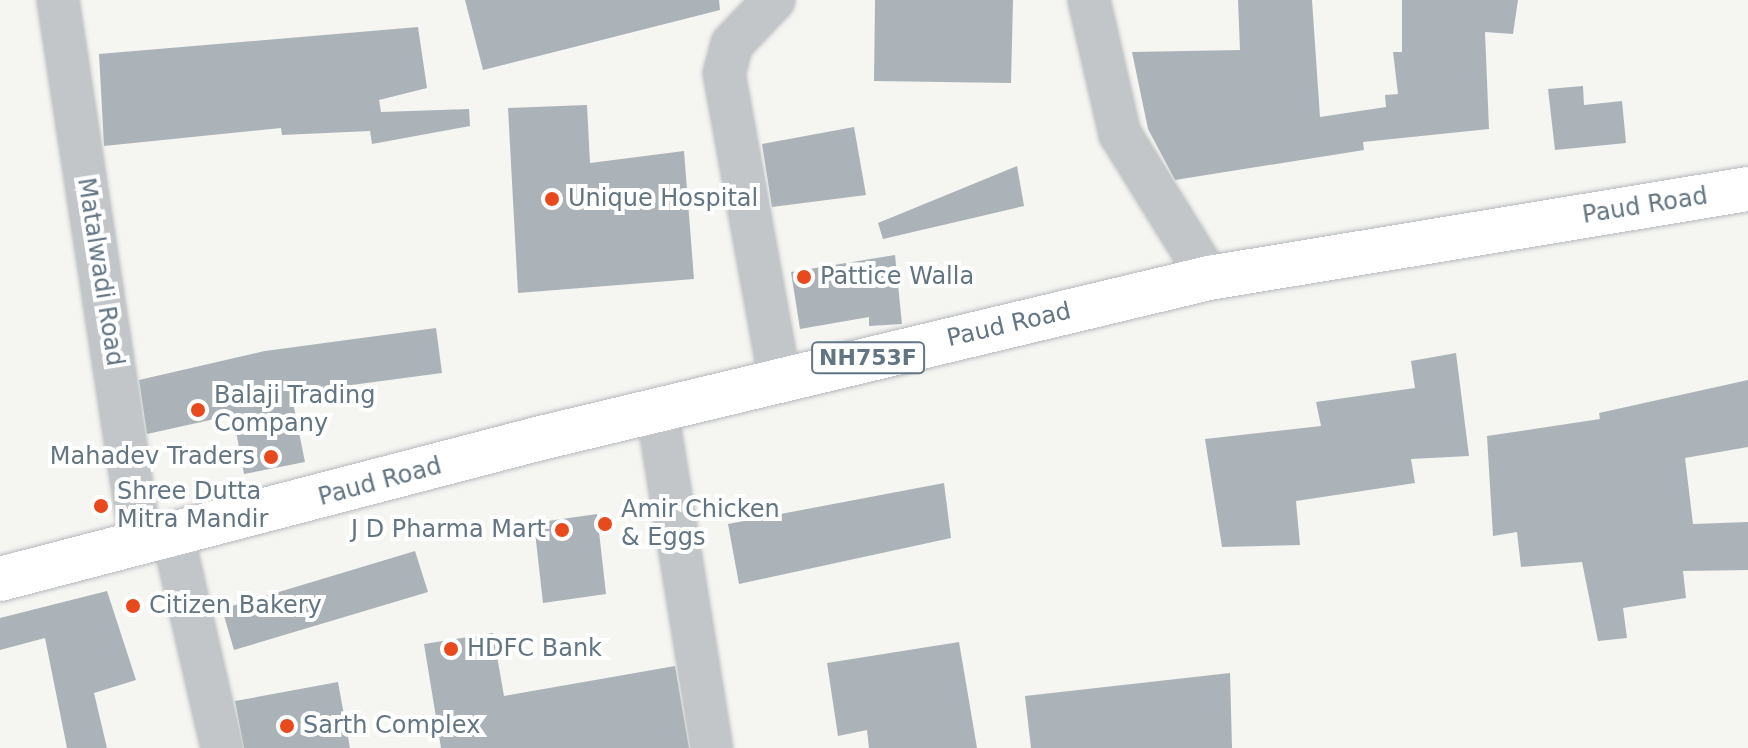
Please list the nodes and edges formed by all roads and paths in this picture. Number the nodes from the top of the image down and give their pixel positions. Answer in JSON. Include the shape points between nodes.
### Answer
{"nodes":[{"id":1,"x":58,"y":0,"type":"edge"},
{"id":2,"x":774,"y":0,"type":"edge"},
{"id":3,"x":1089,"y":0,"type":"edge"},
{"id":4,"x":1748,"y":189,"type":"edge"},
{"id":5,"x":1209,"y":278,"type":"junction"},
{"id":6,"x":780,"y":380,"type":"junction"},
{"id":7,"x":657,"y":410,"type":"junction"},
{"id":8,"x":157,"y":540,"type":"junction"},
{"id":9,"x":0,"y":579,"type":"edge"},
{"id":10,"x":222,"y":748,"type":"edge"},
{"id":11,"x":712,"y":748,"type":"edge"}],
"edges":[{"from":1,"to":8,"type":"street","name":"Matalwadi Road"},
{"from":2,"to":6,"type":"street","via":[[732,44],[724,73]]},
{"from":3,"to":5,"type":"street","via":[[1120,134]]},
{"from":4,"to":5,"type":"main road","name":"Paud Road","number":"NH753F"},
{"from":5,"to":6,"type":"main road","name":"Paud Road","number":"NH753F"},
{"from":6,"to":7,"type":"main road","name":"Paud Road","number":"NH753F"},
{"from":7,"to":8,"type":"main road","name":"Paud Road","number":"NH753F"},
{"from":7,"to":11,"type":"street"},
{"from":8,"to":9,"type":"main road","name":"Paud Road","number":"NH753F"},
{"from":8,"to":10,"type":"street","name":"Matalwadi Road"}]}
